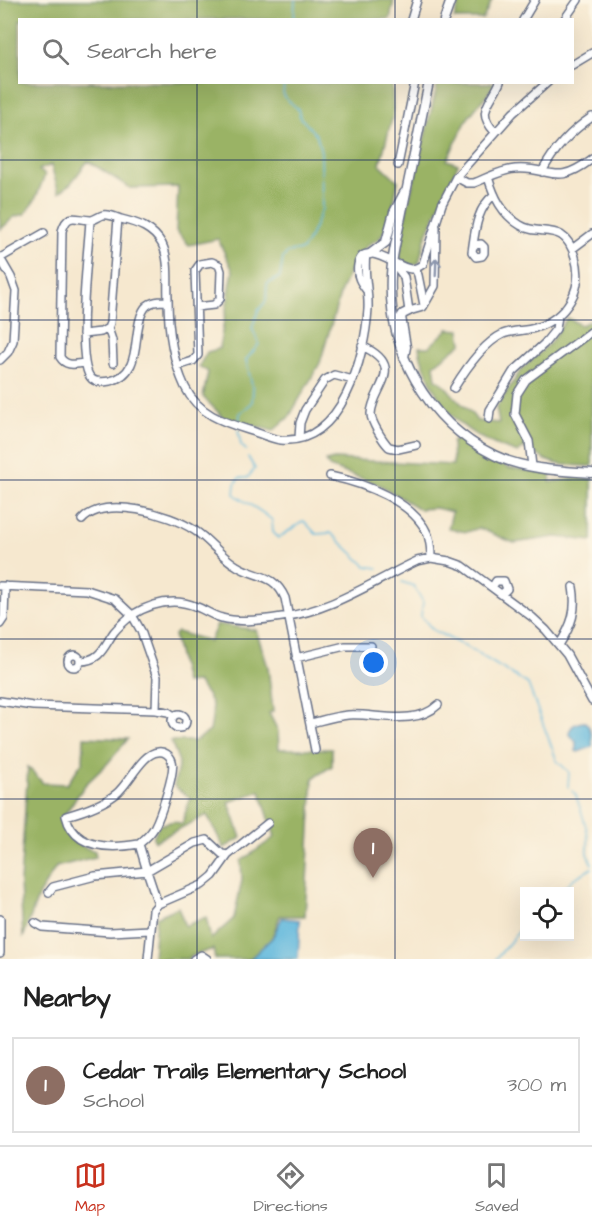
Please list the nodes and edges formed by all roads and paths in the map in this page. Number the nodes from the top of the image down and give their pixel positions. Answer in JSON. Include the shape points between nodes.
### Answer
{"nodes":[{"id":1,"x":417,"y":0,"type":"edge"},
{"id":2,"x":451,"y":0,"type":"edge"},
{"id":3,"x":535,"y":0,"type":"edge"},
{"id":4,"x":578,"y":0,"type":"edge"},
{"id":5,"x":412,"y":18,"type":"edge"},
{"id":6,"x":445,"y":18,"type":"edge"},
{"id":7,"x":524,"y":18,"type":"edge"},
{"id":8,"x":565,"y":18,"type":"edge"},
{"id":9,"x":592,"y":52,"type":"edge"},
{"id":10,"x":574,"y":64,"type":"edge"},
{"id":11,"x":415,"y":84,"type":"edge"},
{"id":12,"x":429,"y":84,"type":"edge"},
{"id":13,"x":498,"y":84,"type":"edge"},
{"id":14,"x":546,"y":84,"type":"edge"},
{"id":15,"x":592,"y":117,"type":"edge"},
{"id":16,"x":495,"y":132,"type":"junction"},
{"id":17,"x":592,"y":159,"type":"edge"},
{"id":18,"x":398,"y":165,"type":"dead end"},
{"id":19,"x":542,"y":172,"type":"junction"},
{"id":20,"x":456,"y":177,"type":"junction"},
{"id":21,"x":488,"y":177,"type":"junction"},
{"id":22,"x":407,"y":190,"type":"junction"},
{"id":23,"x":494,"y":195,"type":"junction"},
{"id":24,"x":118,"y":218,"type":"junction"},
{"id":25,"x":90,"y":220,"type":"junction"},
{"id":26,"x":436,"y":221,"type":"junction"},
{"id":27,"x":44,"y":233,"type":"dead end"},
{"id":28,"x":592,"y":234,"type":"edge"},
{"id":29,"x":475,"y":245,"type":"dead end"},
{"id":30,"x":572,"y":249,"type":"junction"},
{"id":31,"x":368,"y":254,"type":"junction"},
{"id":32,"x":0,"y":258,"type":"edge"},
{"id":33,"x":392,"y":261,"type":"junction"},
{"id":34,"x":411,"y":269,"type":"junction"},
{"id":35,"x":404,"y":277,"type":"junction"},
{"id":36,"x":168,"y":301,"type":"junction"},
{"id":37,"x":424,"y":305,"type":"junction"},
{"id":38,"x":196,"y":307,"type":"junction"},
{"id":39,"x":409,"y":311,"type":"junction"},
{"id":40,"x":558,"y":316,"type":"junction"},
{"id":41,"x":108,"y":328,"type":"junction"},
{"id":42,"x":592,"y":331,"type":"edge"},
{"id":43,"x":83,"y":334,"type":"junction"},
{"id":44,"x":362,"y":346,"type":"junction"},
{"id":45,"x":404,"y":357,"type":"junction"},
{"id":46,"x":1,"y":360,"type":"edge"},
{"id":47,"x":85,"y":363,"type":"junction"},
{"id":48,"x":113,"y":363,"type":"dead end"},
{"id":49,"x":177,"y":366,"type":"junction"},
{"id":50,"x":353,"y":380,"type":"junction"},
{"id":51,"x":454,"y":388,"type":"dead end"},
{"id":52,"x":489,"y":419,"type":"dead end"},
{"id":53,"x":299,"y":438,"type":"junction"},
{"id":54,"x":416,"y":445,"type":"dead end"},
{"id":55,"x":532,"y":466,"type":"junction"},
{"id":56,"x":592,"y":473,"type":"edge"},
{"id":57,"x":330,"y":476,"type":"dead end"},
{"id":58,"x":82,"y":520,"type":"dead end"},
{"id":59,"x":431,"y":558,"type":"junction"},
{"id":60,"x":3,"y":586,"type":"edge"},
{"id":61,"x":493,"y":586,"type":"junction"},
{"id":62,"x":573,"y":587,"type":"dead end"},
{"id":63,"x":502,"y":594,"type":"junction"},
{"id":64,"x":132,"y":615,"type":"junction"},
{"id":65,"x":289,"y":616,"type":"junction"},
{"id":66,"x":0,"y":624,"type":"edge"},
{"id":67,"x":559,"y":645,"type":"junction"},
{"id":68,"x":371,"y":646,"type":"dead end"},
{"id":69,"x":296,"y":658,"type":"junction"},
{"id":70,"x":80,"y":661,"type":"dead end"},
{"id":71,"x":0,"y":701,"type":"edge"},
{"id":72,"x":592,"y":701,"type":"edge"},
{"id":73,"x":438,"y":705,"type":"dead end"},
{"id":74,"x":156,"y":710,"type":"junction"},
{"id":75,"x":174,"y":716,"type":"dead end"},
{"id":76,"x":311,"y":723,"type":"junction"},
{"id":77,"x":315,"y":750,"type":"dead end"},
{"id":78,"x":268,"y":823,"type":"dead end"},
{"id":79,"x":139,"y":844,"type":"junction"},
{"id":80,"x":228,"y":855,"type":"junction"},
{"id":81,"x":147,"y":871,"type":"junction"},
{"id":82,"x":50,"y":892,"type":"dead end"},
{"id":83,"x":158,"y":904,"type":"junction"},
{"id":84,"x":0,"y":919,"type":"edge"},
{"id":85,"x":35,"y":923,"type":"dead end"},
{"id":86,"x":150,"y":930,"type":"junction"},
{"id":87,"x":0,"y":953,"type":"edge"},
{"id":88,"x":148,"y":959,"type":"edge"},
{"id":89,"x":194,"y":959,"type":"edge"},
{"id":90,"x":207,"y":959,"type":"edge"}],
"edges":[{"from":1,"to":5,"type":"street"},
{"from":2,"to":6,"type":"main road"},
{"from":3,"to":7,"type":"street"},
{"from":4,"to":8,"type":"street"},
{"from":9,"to":10,"type":"street"},
{"from":11,"to":18,"type":"street"},
{"from":12,"to":22,"type":"main road"},
{"from":13,"to":16,"type":"street","via":[[485,110],[486,120]]},
{"from":14,"to":16,"type":"street"},
{"from":15,"to":19,"type":"street","via":[[561,145]]},
{"from":16,"to":20,"type":"street"},
{"from":17,"to":19,"type":"street","via":[[569,173]]},
{"from":19,"to":21,"type":"street","via":[[514,169]]},
{"from":20,"to":21,"type":"street","via":[[470,183]]},
{"from":20,"to":26,"type":"street"},
{"from":21,"to":23,"type":"street"},
{"from":22,"to":31,"type":"main road","via":[[397,205],[385,244]]},
{"from":22,"to":33,"type":"main road"},
{"from":23,"to":29,"type":"street","via":[[479,215]]},
{"from":23,"to":30,"type":"street","via":[[502,210],[520,225],[556,232]]},
{"from":24,"to":25,"type":"street","via":[[106,215]]},
{"from":24,"to":36,"type":"street","via":[[147,227],[161,242],[167,260]]},
{"from":24,"to":41,"type":"street"},
{"from":25,"to":43,"type":"street"},
{"from":25,"to":47,"type":"street","via":[[74,218],[66,222],[61,238],[60,357],[69,364]]},
{"from":26,"to":34,"type":"street","via":[[425,261]]},
{"from":37,"to":26,"type":"street","one_way":true,"via":[[434,289]]},
{"from":27,"to":32,"type":"street"},
{"from":28,"to":30,"type":"street"},
{"from":30,"to":40,"type":"street","via":[[578,272],[569,306]]},
{"from":31,"to":33,"type":"street"},
{"from":31,"to":44,"type":"street","via":[[358,262],[361,282],[368,291]]},
{"from":32,"to":46,"type":"street","via":[[16,291],[13,341]]},
{"from":33,"to":34,"type":"street"},
{"from":33,"to":35,"type":"street"},
{"from":33,"to":45,"type":"main road","via":[[392,314]]},
{"from":34,"to":35,"type":"street"},
{"from":34,"to":37,"type":"street","via":[[418,275]]},
{"from":35,"to":39,"type":"street"},
{"from":36,"to":47,"type":"street","via":[[153,303],[144,310],[133,358],[124,374],[111,381],[98,381],[89,375]]},
{"from":36,"to":49,"type":"street"},
{"from":37,"to":39,"type":"street"},
{"from":38,"to":38,"type":"street","via":[[196,267],[212,262],[220,268],[220,299],[214,305]]},
{"from":38,"to":49,"type":"street","via":[[198,355],[194,361]]},
{"from":39,"to":45,"type":"main road","via":[[401,318]]},
{"from":40,"to":51,"type":"street","via":[[535,328],[499,337],[468,367]]},
{"from":40,"to":52,"type":"street","via":[[556,329],[513,372],[490,410]]},
{"from":41,"to":43,"type":"street"},
{"from":41,"to":48,"type":"street"},
{"from":42,"to":55,"type":"street","via":[[526,380],[516,394],[515,414],[529,441]]},
{"from":43,"to":47,"type":"street"},
{"from":44,"to":50,"type":"street"},
{"from":44,"to":54,"type":"street","via":[[378,357],[385,372],[372,408],[373,423],[389,447]]},
{"from":45,"to":55,"type":"main road","via":[[429,403],[448,423],[495,455]]},
{"from":49,"to":53,"type":"street","via":[[194,403],[221,421],[271,438]]},
{"from":50,"to":53,"type":"street","via":[[326,423],[314,434]]},
{"from":50,"to":53,"type":"street","via":[[333,375],[325,380],[304,410]]},
{"from":55,"to":56,"type":"main road"},
{"from":57,"to":59,"type":"street","via":[[365,485],[406,508],[428,536]]},
{"from":58,"to":65,"type":"street","via":[[93,511],[110,509],[159,514],[181,522],[235,566],[274,582],[285,598]]},
{"from":59,"to":61,"type":"street","via":[[463,566]]},
{"from":59,"to":65,"type":"street","via":[[417,561],[334,603]]},
{"from":60,"to":64,"type":"street","via":[[87,590],[115,599]]},
{"from":60,"to":66,"type":"street","via":[[4,618]]},
{"from":61,"to":63,"type":"street"},
{"from":61,"to":63,"type":"street","via":[[496,581],[504,581],[507,589]]},
{"from":62,"to":67,"type":"street","via":[[574,616]]},
{"from":63,"to":67,"type":"street"},
{"from":64,"to":65,"type":"street","via":[[156,603],[173,601],[231,619]]},
{"from":64,"to":70,"type":"street","via":[[114,632],[99,656]]},
{"from":64,"to":74,"type":"street","via":[[157,677]]},
{"from":65,"to":69,"type":"street"},
{"from":67,"to":72,"type":"street"},
{"from":68,"to":69,"type":"street","via":[[345,646]]},
{"from":69,"to":76,"type":"street"},
{"from":71,"to":74,"type":"street","via":[[33,706]]},
{"from":73,"to":76,"type":"street","via":[[410,717],[346,715]]},
{"from":74,"to":75,"type":"street"},
{"from":76,"to":77,"type":"street"},
{"from":78,"to":80,"type":"street"},
{"from":79,"to":79,"type":"street","via":[[156,825],[172,773],[173,762],[160,751],[151,754],[106,801],[66,816],[68,826],[86,843],[125,847]]},
{"from":79,"to":81,"type":"street"},
{"from":80,"to":81,"type":"street","via":[[207,840]]},
{"from":80,"to":83,"type":"street","via":[[202,885]]},
{"from":81,"to":82,"type":"street","via":[[95,876],[53,887]]},
{"from":81,"to":83,"type":"street"},
{"from":83,"to":86,"type":"street","via":[[153,910]]},
{"from":84,"to":87,"type":"street"},
{"from":85,"to":86,"type":"street","via":[[42,927],[110,932]]},
{"from":86,"to":88,"type":"street"},
{"from":89,"to":90,"type":"street"}]}
